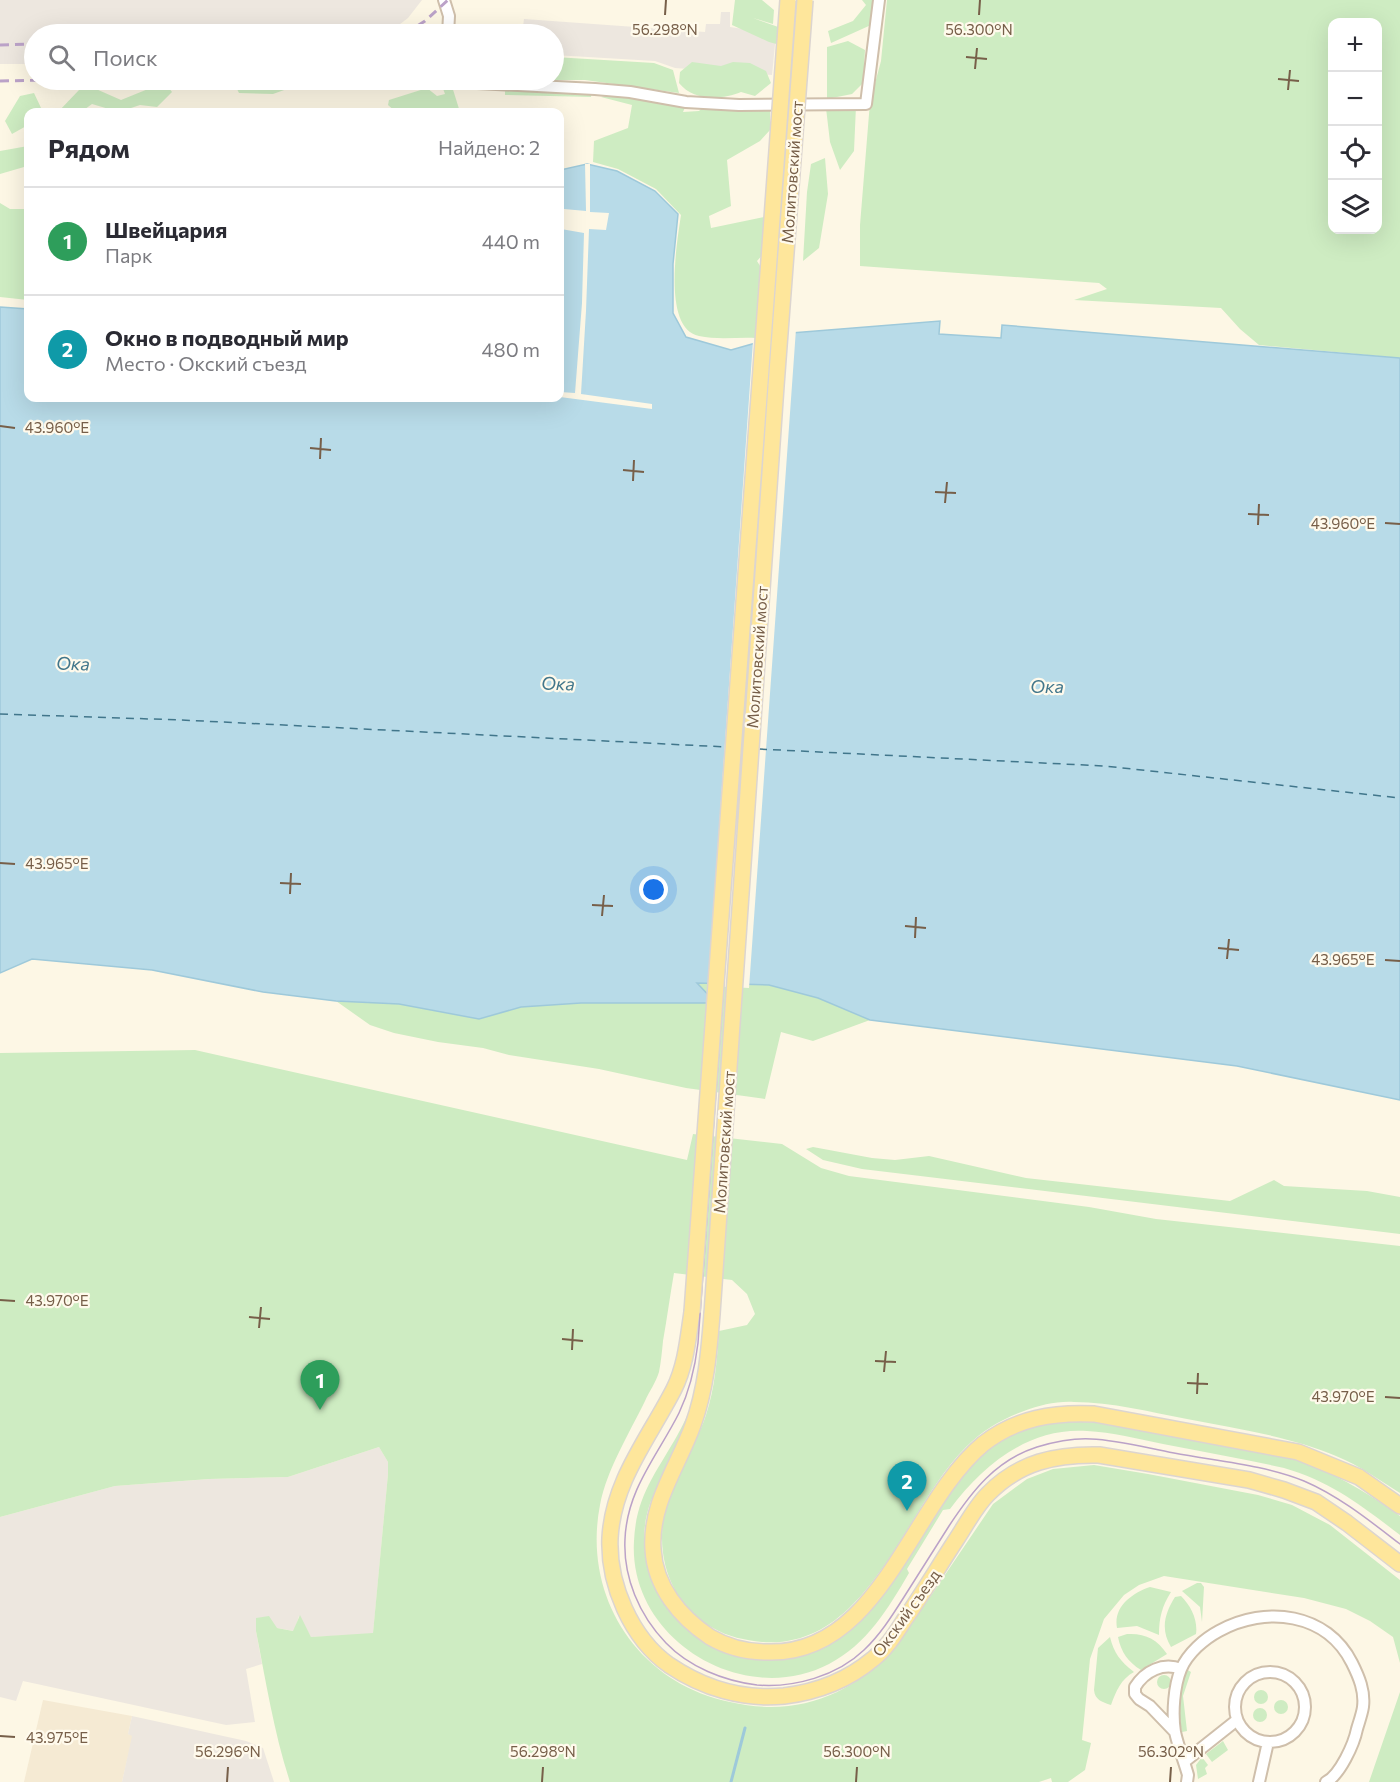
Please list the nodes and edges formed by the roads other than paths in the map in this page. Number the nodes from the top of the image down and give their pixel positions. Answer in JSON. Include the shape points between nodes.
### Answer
{"nodes":[{"id":1,"x":444,"y":0,"type":"edge"},
{"id":2,"x":788,"y":0,"type":"edge"},
{"id":3,"x":805,"y":0,"type":"edge"},
{"id":4,"x":879,"y":0,"type":"edge"},
{"id":5,"x":449,"y":24,"type":"edge"},
{"id":6,"x":564,"y":87,"type":"edge"},
{"id":7,"x":692,"y":1312,"type":"joint"},
{"id":8,"x":1400,"y":1506,"type":"edge"},
{"id":9,"x":1400,"y":1564,"type":"edge"},
{"id":10,"x":1181,"y":1669,"type":"junction"},
{"id":11,"x":1237,"y":1720,"type":"junction"},
{"id":12,"x":1175,"y":1732,"type":"junction"},
{"id":13,"x":1268,"y":1742,"type":"junction"},
{"id":14,"x":1184,"y":1762,"type":"junction"},
{"id":15,"x":1332,"y":1781,"type":"edge"},
{"id":16,"x":1187,"y":1782,"type":"edge"},
{"id":17,"x":1259,"y":1782,"type":"edge"}],
"edges":[{"from":1,"to":5,"type":"street"},
{"from":2,"to":7,"type":"main road","name":"Молитовский мост","bridge":true},
{"from":3,"to":8,"type":"main road","name":"Молитовский мост","bridge":true,"via":[[707,1369],[692,1428],[656,1513],[653,1550],[659,1578],[678,1610],[694,1625],[736,1648],[791,1651],[819,1642],[841,1629],[866,1604],[951,1479],[985,1443],[1024,1422],[1068,1413],[1094,1414],[1298,1452],[1359,1477]]},
{"from":4,"to":6,"type":"street","via":[[866,104],[686,102],[630,92]]},
{"from":7,"to":9,"type":"main road","name":"Окский съезд","via":[[681,1373],[618,1494],[610,1538],[611,1565],[619,1595],[651,1650],[680,1672],[726,1692],[751,1696],[803,1694],[853,1674],[888,1644],[988,1494],[1011,1476],[1052,1457],[1099,1455],[1249,1480],[1284,1490],[1324,1508]]},
{"from":10,"to":12,"type":"street","via":[[1174,1708]]},
{"from":10,"to":12,"type":"street","via":[[1161,1667],[1148,1673],[1135,1687],[1139,1699]]},
{"from":10,"to":15,"type":"street","via":[[1201,1642],[1233,1623],[1251,1618],[1272,1615],[1301,1621],[1329,1633],[1345,1649],[1360,1679],[1363,1706],[1355,1739]]},
{"from":11,"to":13,"type":"street","via":[[1253,1738]]},
{"from":11,"to":13,"type":"street","via":[[1236,1697],[1250,1678],[1273,1672],[1294,1682],[1304,1702],[1301,1724],[1285,1739]]},
{"from":11,"to":14,"type":"street"},
{"from":12,"to":14,"type":"street"},
{"from":13,"to":17,"type":"street"},
{"from":14,"to":16,"type":"street"}]}
